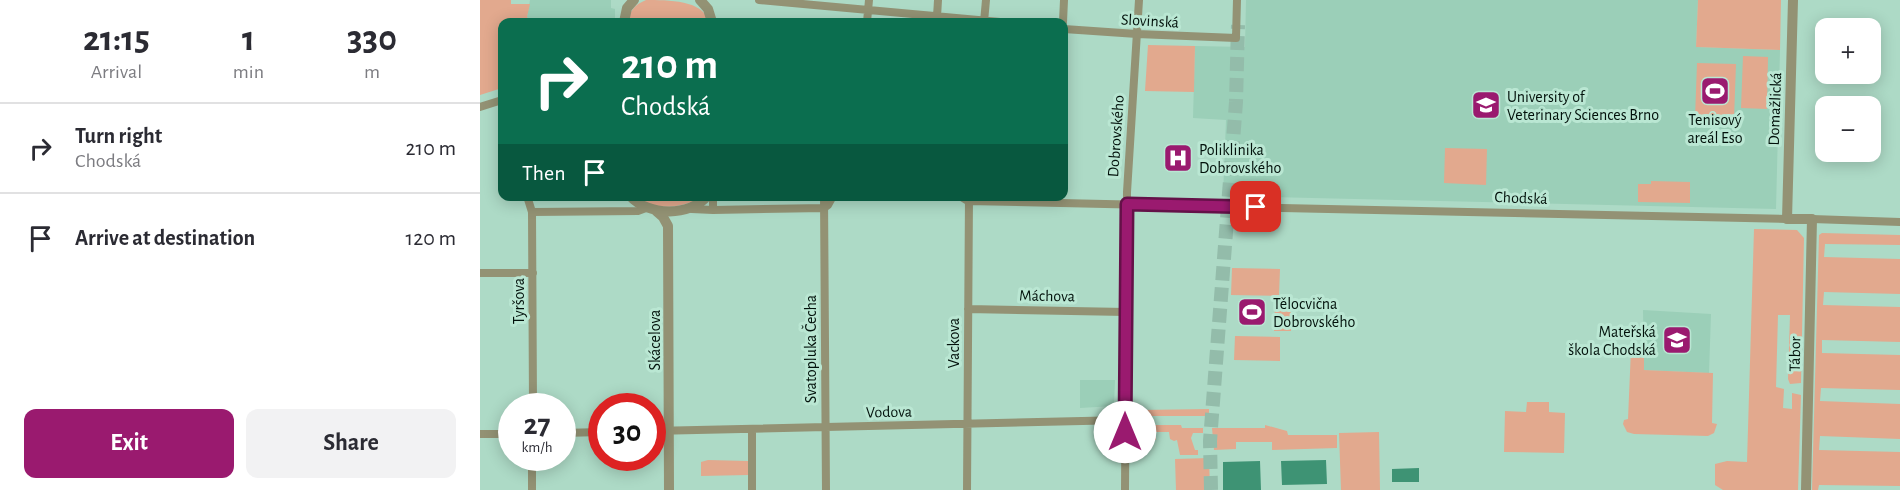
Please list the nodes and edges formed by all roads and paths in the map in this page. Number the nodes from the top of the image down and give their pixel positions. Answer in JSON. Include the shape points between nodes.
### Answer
{"nodes":[{"id":1,"x":634,"y":0,"type":"edge"},
{"id":2,"x":700,"y":0,"type":"edge"},
{"id":3,"x":759,"y":0,"type":"edge"},
{"id":4,"x":869,"y":0,"type":"edge"},
{"id":5,"x":938,"y":0,"type":"edge"},
{"id":6,"x":986,"y":0,"type":"edge"},
{"id":7,"x":1064,"y":0,"type":"edge"},
{"id":8,"x":1139,"y":0,"type":"edge"},
{"id":9,"x":1238,"y":0,"type":"edge"},
{"id":10,"x":1792,"y":0,"type":"edge"},
{"id":11,"x":868,"y":10,"type":"junction"},
{"id":12,"x":937,"y":16,"type":"junction"},
{"id":13,"x":625,"y":18,"type":"edge"},
{"id":14,"x":711,"y":18,"type":"edge"},
{"id":15,"x":867,"y":18,"type":"edge"},
{"id":16,"x":953,"y":18,"type":"edge"},
{"id":17,"x":984,"y":18,"type":"edge"},
{"id":18,"x":1063,"y":18,"type":"edge"},
{"id":19,"x":1068,"y":28,"type":"edge"},
{"id":20,"x":1137,"y":34,"type":"junction"},
{"id":21,"x":498,"y":102,"type":"edge"},
{"id":22,"x":480,"y":107,"type":"edge"},
{"id":23,"x":1068,"y":200,"type":"edge"},
{"id":24,"x":529,"y":201,"type":"edge"},
{"id":25,"x":638,"y":201,"type":"edge"},
{"id":26,"x":704,"y":201,"type":"edge"},
{"id":27,"x":712,"y":201,"type":"edge"},
{"id":28,"x":824,"y":201,"type":"edge"},
{"id":29,"x":830,"y":201,"type":"edge"},
{"id":30,"x":966,"y":201,"type":"edge"},
{"id":31,"x":1127,"y":204,"type":"junction"},
{"id":32,"x":824,"y":208,"type":"junction"},
{"id":33,"x":650,"y":209,"type":"junction"},
{"id":34,"x":686,"y":209,"type":"junction"},
{"id":35,"x":713,"y":210,"type":"junction"},
{"id":36,"x":532,"y":212,"type":"junction"},
{"id":37,"x":1786,"y":219,"type":"junction"},
{"id":38,"x":1812,"y":219,"type":"junction"},
{"id":39,"x":1900,"y":222,"type":"edge"},
{"id":40,"x":668,"y":226,"type":"junction"},
{"id":41,"x":480,"y":273,"type":"edge"},
{"id":42,"x":533,"y":273,"type":"junction"},
{"id":43,"x":968,"y":309,"type":"junction"},
{"id":44,"x":1126,"y":312,"type":"junction"},
{"id":45,"x":533,"y":393,"type":"edge"},
{"id":46,"x":1126,"y":420,"type":"junction"},
{"id":47,"x":967,"y":424,"type":"junction"},
{"id":48,"x":825,"y":427,"type":"junction"},
{"id":49,"x":752,"y":429,"type":"junction"},
{"id":50,"x":666,"y":430,"type":"edge"},
{"id":51,"x":669,"y":430,"type":"junction"},
{"id":52,"x":480,"y":434,"type":"edge"},
{"id":53,"x":498,"y":434,"type":"edge"},
{"id":54,"x":532,"y":471,"type":"edge"},
{"id":55,"x":532,"y":490,"type":"edge"},
{"id":56,"x":669,"y":490,"type":"edge"},
{"id":57,"x":752,"y":490,"type":"edge"},
{"id":58,"x":826,"y":490,"type":"edge"},
{"id":59,"x":967,"y":490,"type":"edge"},
{"id":60,"x":1125,"y":490,"type":"edge"},
{"id":61,"x":1806,"y":490,"type":"edge"}],
"edges":[{"from":1,"to":13,"type":"street"},
{"from":2,"to":14,"type":"street"},
{"from":3,"to":11,"type":"street"},
{"from":4,"to":11,"type":"street"},
{"from":5,"to":12,"type":"street"},
{"from":6,"to":17,"type":"street"},
{"from":7,"to":18,"type":"street"},
{"from":8,"to":20,"type":"street","name":"Dobrovského"},
{"from":9,"to":20,"type":"street","name":"Slovinská","via":[[1236,38]]},
{"from":10,"to":37,"type":"street","name":"Domažlická"},
{"from":11,"to":12,"type":"street"},
{"from":11,"to":15,"type":"street"},
{"from":12,"to":16,"type":"street"},
{"from":19,"to":20,"type":"street","name":"Slovinská"},
{"from":20,"to":31,"type":"street","name":"Dobrovského"},
{"from":21,"to":22,"type":"street"},
{"from":23,"to":31,"type":"street","name":"Chodská"},
{"from":24,"to":36,"type":"street","name":"Tyršova"},
{"from":25,"to":33,"type":"street"},
{"from":26,"to":34,"type":"street"},
{"from":27,"to":35,"type":"street"},
{"from":28,"to":32,"type":"street","name":"Svatopluka Čecha"},
{"from":29,"to":32,"type":"street"},
{"from":30,"to":43,"type":"street","name":"Vackova"},
{"from":31,"to":37,"type":"street","name":"Chodská"},
{"from":31,"to":44,"type":"street","name":"Dobrovského"},
{"from":32,"to":35,"type":"street"},
{"from":32,"to":48,"type":"street","name":"Svatopluka Čecha"},
{"from":33,"to":34,"type":"street"},
{"from":33,"to":36,"type":"street"},
{"from":33,"to":40,"type":"street","via":[[663,217]]},
{"from":34,"to":35,"type":"street"},
{"from":34,"to":40,"type":"street","via":[[673,217]]},
{"from":36,"to":42,"type":"street","name":"Tyršova"},
{"from":37,"to":38,"type":"street","name":"Chodská"},
{"from":38,"to":39,"type":"street","name":"Chodská"},
{"from":38,"to":61,"type":"street","name":"Tábor"},
{"from":40,"to":51,"type":"street","name":"Skácelova"},
{"from":41,"to":42,"type":"street"},
{"from":42,"to":45,"type":"street","name":"Tyršova"},
{"from":43,"to":44,"type":"street","name":"Máchova"},
{"from":43,"to":47,"type":"street","name":"Vackova"},
{"from":44,"to":46,"type":"street","name":"Dobrovského"},
{"from":46,"to":47,"type":"street","name":"Vodova"},
{"from":46,"to":60,"type":"street","name":"Dobrovského"},
{"from":47,"to":48,"type":"street","name":"Vodova"},
{"from":47,"to":59,"type":"street","name":"Vackova"},
{"from":48,"to":49,"type":"street","name":"Vodova"},
{"from":48,"to":58,"type":"street","name":"Svatopluka Čecha"},
{"from":49,"to":51,"type":"street","name":"Vodova"},
{"from":49,"to":57,"type":"street"},
{"from":50,"to":51,"type":"street","name":"Vodova"},
{"from":51,"to":56,"type":"street","name":"Skácelova"},
{"from":52,"to":53,"type":"street"},
{"from":54,"to":55,"type":"street"}]}
